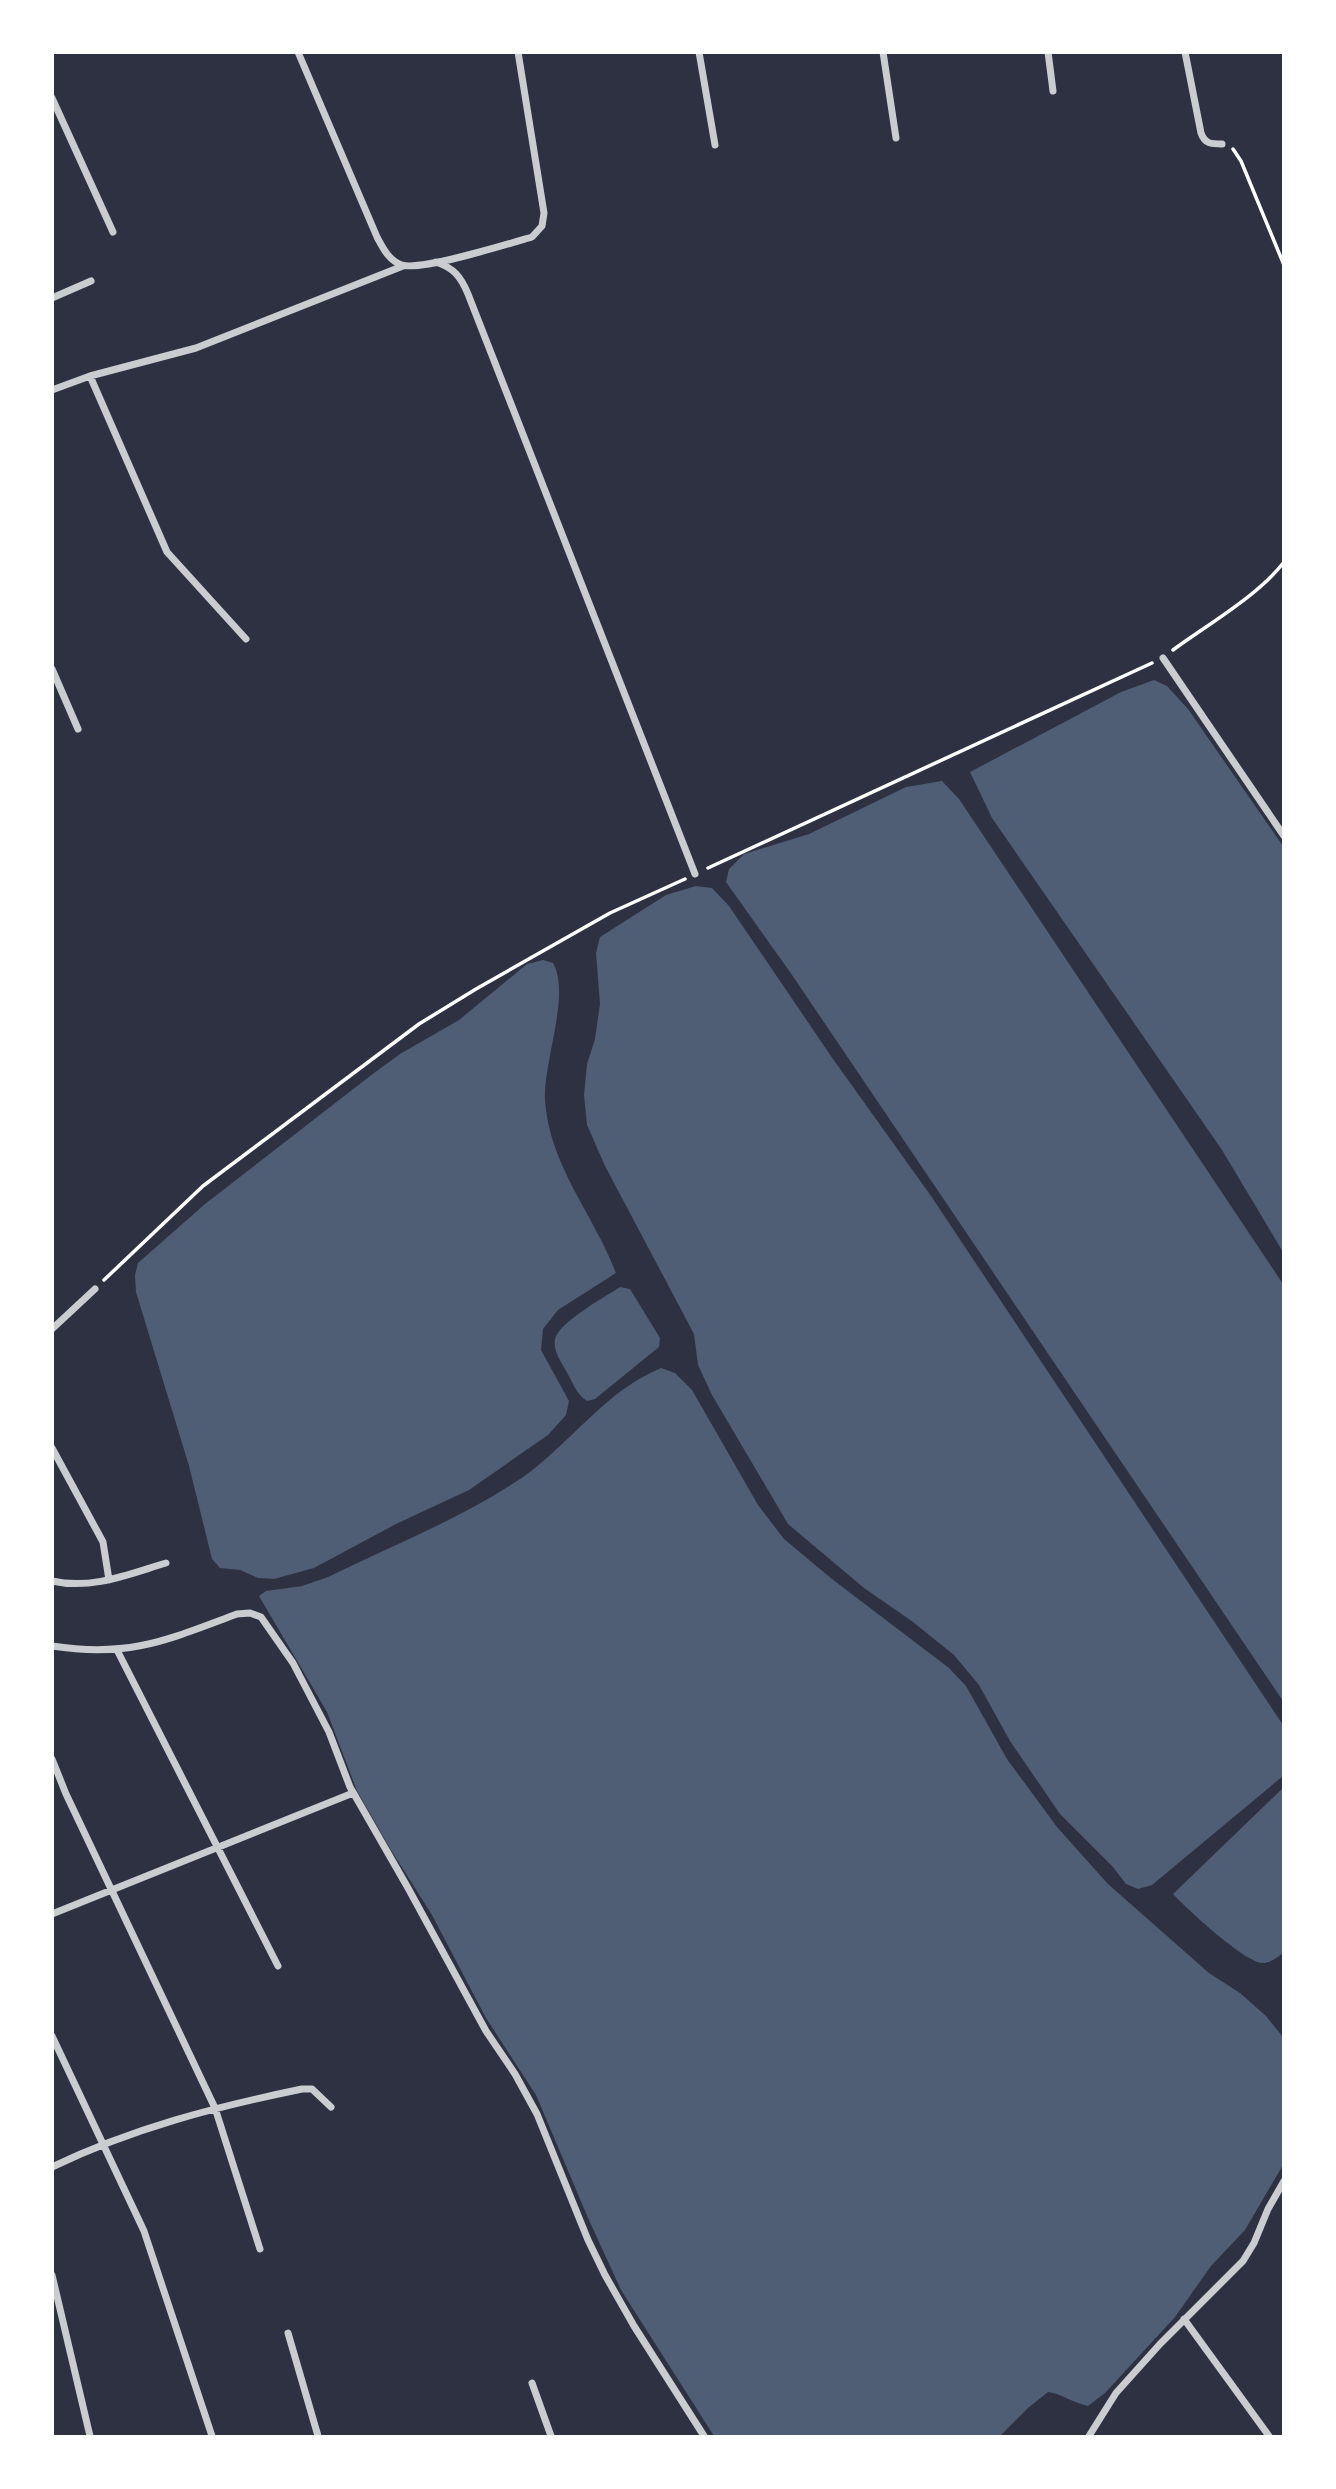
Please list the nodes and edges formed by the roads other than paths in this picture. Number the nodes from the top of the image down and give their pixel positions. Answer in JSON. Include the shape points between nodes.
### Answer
{"nodes":[{"id":1,"x":298,"y":52,"type":"edge"},
{"id":2,"x":518,"y":52,"type":"edge"},
{"id":3,"x":699,"y":52,"type":"edge"},
{"id":4,"x":883,"y":52,"type":"edge"},
{"id":5,"x":1048,"y":52,"type":"edge"},
{"id":6,"x":1185,"y":52,"type":"edge"},
{"id":7,"x":1053,"y":91,"type":"dead end"},
{"id":8,"x":52,"y":99,"type":"edge"},
{"id":9,"x":896,"y":138,"type":"dead end"},
{"id":10,"x":1222,"y":144,"type":"road end"},
{"id":11,"x":715,"y":145,"type":"dead end"},
{"id":12,"x":113,"y":232,"type":"dead end"},
{"id":13,"x":436,"y":262,"type":"junction"},
{"id":14,"x":403,"y":266,"type":"junction"},
{"id":15,"x":91,"y":281,"type":"dead end"},
{"id":16,"x":52,"y":298,"type":"edge"},
{"id":17,"x":90,"y":376,"type":"junction"},
{"id":18,"x":52,"y":390,"type":"edge"},
{"id":19,"x":246,"y":639,"type":"dead end"},
{"id":20,"x":1163,"y":658,"type":"road end"},
{"id":21,"x":52,"y":669,"type":"edge"},
{"id":22,"x":78,"y":729,"type":"dead end"},
{"id":23,"x":1283,"y":836,"type":"edge"},
{"id":24,"x":695,"y":874,"type":"road end"},
{"id":25,"x":95,"y":1289,"type":"road end"},
{"id":26,"x":52,"y":1329,"type":"edge"},
{"id":27,"x":52,"y":1448,"type":"edge"},
{"id":28,"x":166,"y":1563,"type":"dead end"},
{"id":29,"x":109,"y":1580,"type":"junction"},
{"id":30,"x":52,"y":1581,"type":"edge"},
{"id":31,"x":52,"y":1646,"type":"edge"},
{"id":32,"x":117,"y":1650,"type":"junction"},
{"id":33,"x":52,"y":1759,"type":"edge"},
{"id":34,"x":353,"y":1793,"type":"junction"},
{"id":35,"x":218,"y":1847,"type":"junction"},
{"id":36,"x":112,"y":1890,"type":"junction"},
{"id":37,"x":52,"y":1914,"type":"edge"},
{"id":38,"x":278,"y":1966,"type":"dead end"},
{"id":39,"x":52,"y":2036,"type":"edge"},
{"id":40,"x":331,"y":2107,"type":"dead end"},
{"id":41,"x":215,"y":2108,"type":"junction"},
{"id":42,"x":104,"y":2143,"type":"junction"},
{"id":43,"x":52,"y":2167,"type":"edge"},
{"id":44,"x":1283,"y":2181,"type":"edge"},
{"id":45,"x":260,"y":2249,"type":"dead end"},
{"id":46,"x":52,"y":2276,"type":"edge"},
{"id":47,"x":1184,"y":2319,"type":"junction"},
{"id":48,"x":288,"y":2333,"type":"dead end"},
{"id":49,"x":532,"y":2383,"type":"dead end"},
{"id":50,"x":89,"y":2437,"type":"edge"},
{"id":51,"x":212,"y":2437,"type":"edge"},
{"id":52,"x":318,"y":2437,"type":"edge"},
{"id":53,"x":551,"y":2437,"type":"edge"},
{"id":54,"x":704,"y":2437,"type":"edge"},
{"id":55,"x":1089,"y":2437,"type":"edge"},
{"id":56,"x":1269,"y":2437,"type":"edge"}],
"edges":[{"from":1,"to":14,"type":"street","via":[[377,237],[392,260]]},
{"from":2,"to":13,"type":"street","via":[[544,213],[542,226],[532,237]]},
{"from":3,"to":11,"type":"street"},
{"from":4,"to":9,"type":"street"},
{"from":5,"to":7,"type":"street"},
{"from":6,"to":10,"type":"street","via":[[1201,133],[1209,143]]},
{"from":8,"to":12,"type":"street"},
{"from":13,"to":14,"type":"street"},
{"from":13,"to":24,"type":"street","via":[[462,278]]},
{"from":14,"to":17,"type":"street","via":[[196,348]]},
{"from":15,"to":16,"type":"street"},
{"from":17,"to":18,"type":"street"},
{"from":17,"to":19,"type":"street","via":[[167,552]]},
{"from":20,"to":23,"type":"street"},
{"from":21,"to":22,"type":"street"},
{"from":25,"to":26,"type":"street"},
{"from":27,"to":29,"type":"street","via":[[103,1542]]},
{"from":28,"to":29,"type":"street"},
{"from":29,"to":30,"type":"street","via":[[85,1584]]},
{"from":31,"to":32,"type":"street"},
{"from":32,"to":34,"type":"street","via":[[163,1642],[237,1614],[261,1617],[293,1663],[329,1732]]},
{"from":32,"to":35,"type":"street"},
{"from":33,"to":36,"type":"street"},
{"from":34,"to":35,"type":"street"},
{"from":34,"to":54,"type":"street","via":[[537,2114],[605,2274]]},
{"from":35,"to":36,"type":"street"},
{"from":35,"to":38,"type":"street"},
{"from":36,"to":37,"type":"street"},
{"from":36,"to":41,"type":"street"},
{"from":39,"to":42,"type":"street"},
{"from":40,"to":41,"type":"street","via":[[312,2089],[302,2089]]},
{"from":41,"to":42,"type":"street"},
{"from":41,"to":45,"type":"street"},
{"from":42,"to":43,"type":"street"},
{"from":42,"to":51,"type":"street","via":[[144,2231]]},
{"from":44,"to":47,"type":"street","via":[[1254,2244]]},
{"from":46,"to":50,"type":"street"},
{"from":47,"to":55,"type":"street","via":[[1116,2393]]},
{"from":47,"to":56,"type":"street"},
{"from":48,"to":52,"type":"street"},
{"from":49,"to":53,"type":"street"}]}
